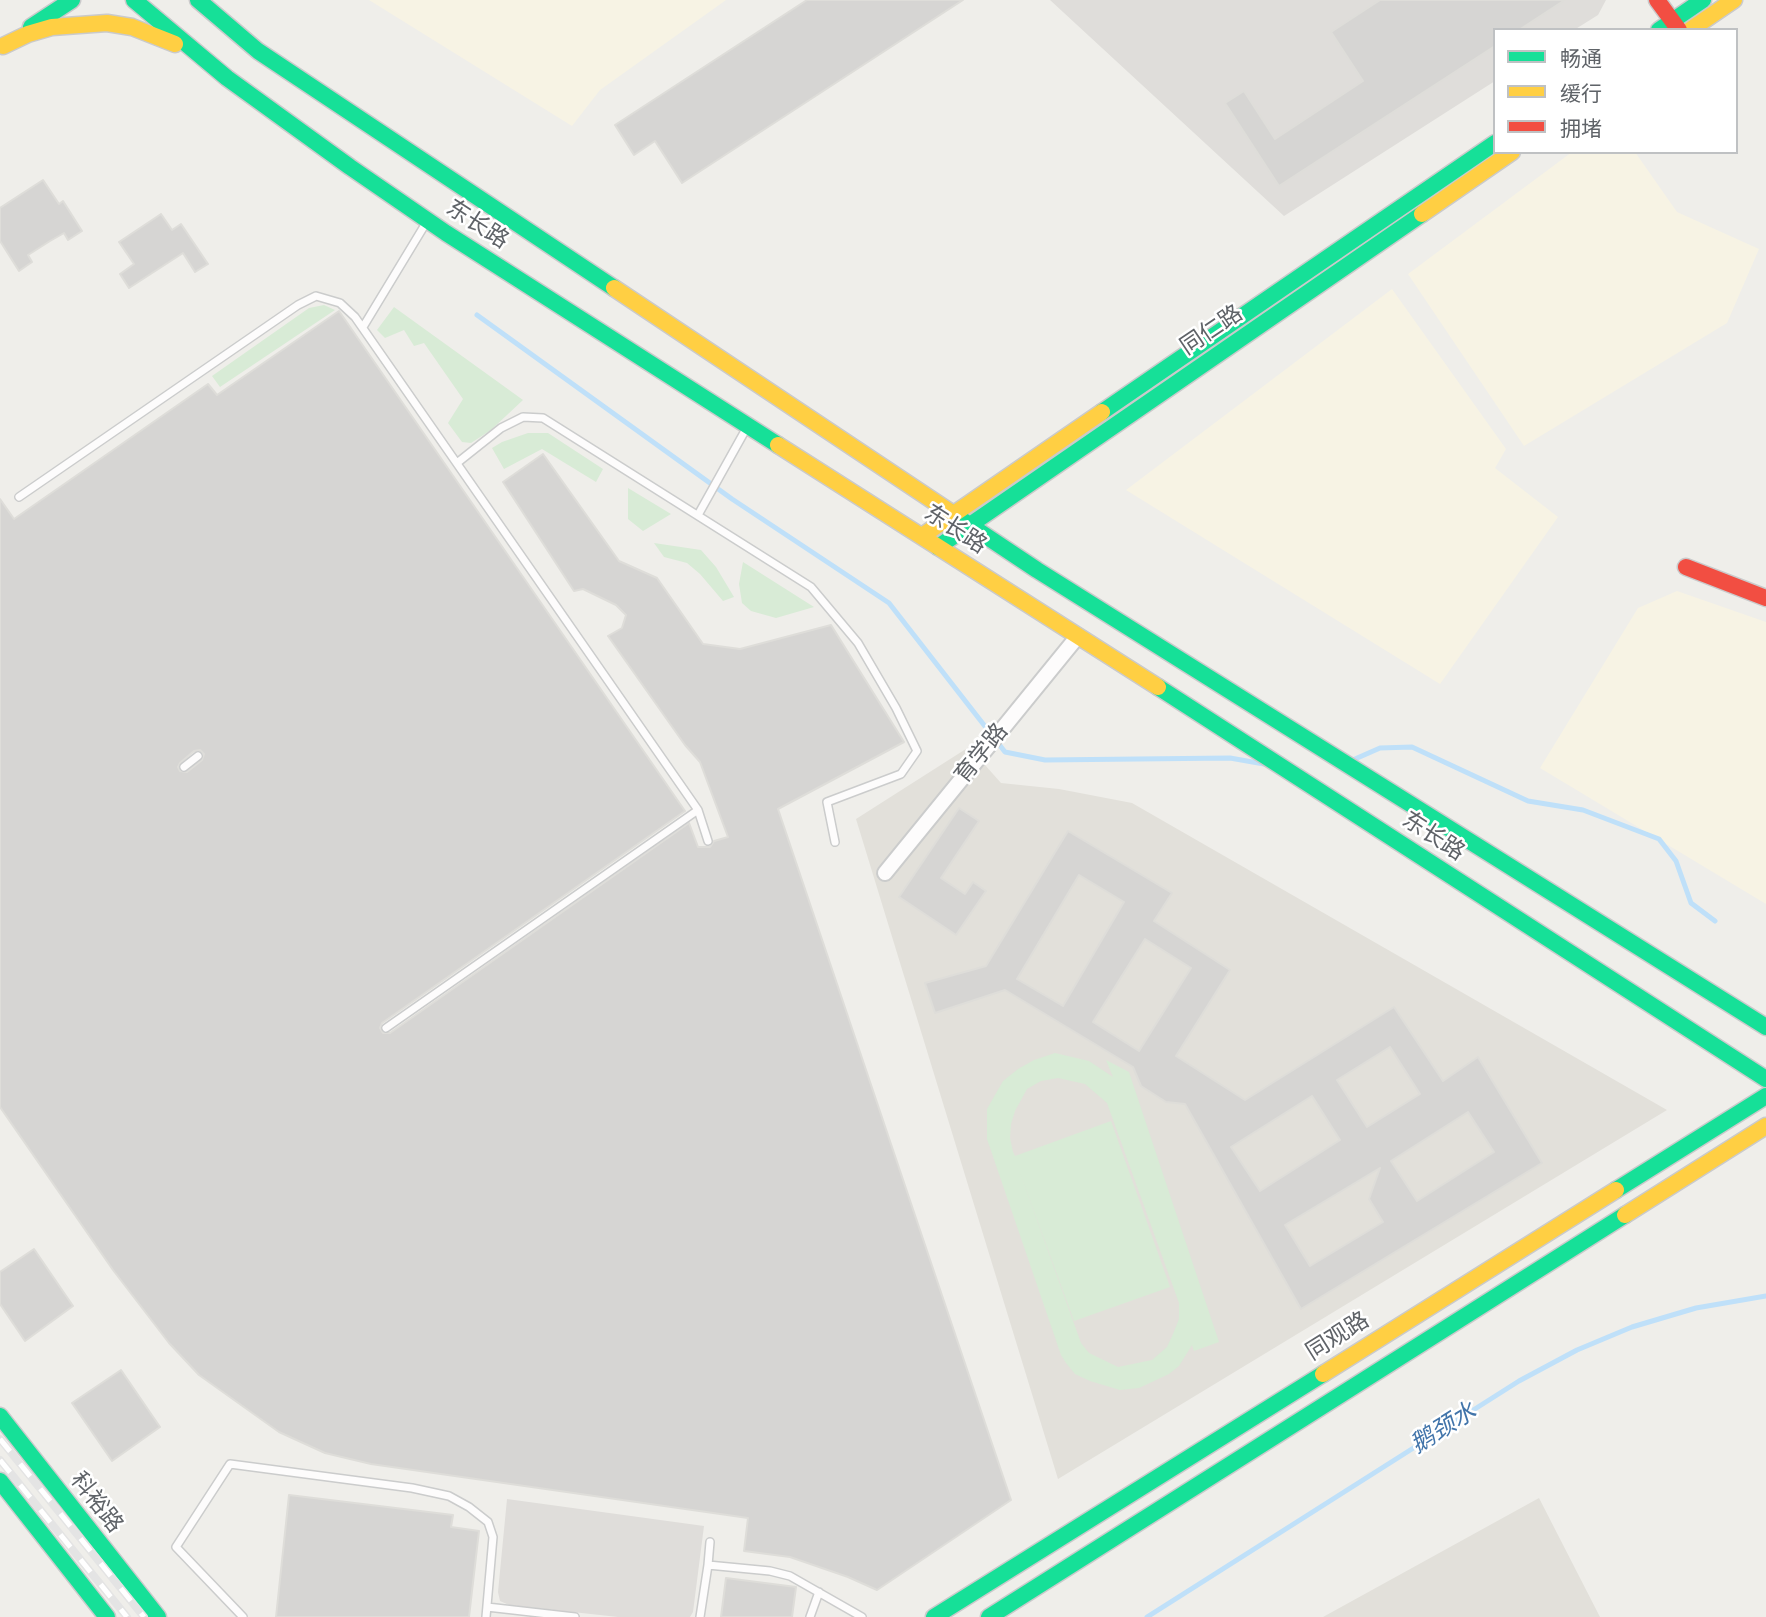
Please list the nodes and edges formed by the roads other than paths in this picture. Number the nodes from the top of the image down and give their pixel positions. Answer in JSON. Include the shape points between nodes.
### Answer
{"nodes":[{"id":1,"x":72,"y":0,"type":"edge"},
{"id":2,"x":134,"y":0,"type":"edge"},
{"id":3,"x":198,"y":0,"type":"edge"},
{"id":4,"x":223,"y":0,"type":"edge"},
{"id":5,"x":1657,"y":0,"type":"edge"},
{"id":6,"x":1703,"y":0,"type":"edge"},
{"id":7,"x":1734,"y":0,"type":"edge"},
{"id":8,"x":1684,"y":5,"type":"edge"},
{"id":9,"x":1670,"y":27,"type":"edge"},
{"id":10,"x":1694,"y":27,"type":"edge"},
{"id":11,"x":242,"y":37,"type":"junction"},
{"id":12,"x":1,"y":47,"type":"edge"},
{"id":13,"x":203,"y":58,"type":"junction"},
{"id":14,"x":1493,"y":144,"type":"edge"},
{"id":15,"x":1509,"y":154,"type":"edge"},
{"id":16,"x":428,"y":221,"type":"junction"},
{"id":17,"x":363,"y":327,"type":"junction"},
{"id":18,"x":748,"y":425,"type":"junction"},
{"id":19,"x":457,"y":463,"type":"junction"},
{"id":20,"x":19,"y":497,"type":"dead end"},
{"id":21,"x":953,"y":514,"type":"junction"},
{"id":22,"x":698,"y":516,"type":"junction"},
{"id":23,"x":969,"y":525,"type":"junction"},
{"id":24,"x":922,"y":536,"type":"junction"},
{"id":25,"x":938,"y":547,"type":"junction"},
{"id":26,"x":1686,"y":568,"type":"dead end"},
{"id":27,"x":1766,"y":598,"type":"edge"},
{"id":28,"x":1078,"y":636,"type":"junction"},
{"id":29,"x":198,"y":756,"type":"dead end"},
{"id":30,"x":184,"y":767,"type":"dead end"},
{"id":31,"x":698,"y":810,"type":"junction"},
{"id":32,"x":708,"y":841,"type":"dead end"},
{"id":33,"x":835,"y":842,"type":"dead end"},
{"id":34,"x":885,"y":873,"type":"dead end"},
{"id":35,"x":1766,"y":1027,"type":"edge"},
{"id":36,"x":386,"y":1028,"type":"dead end"},
{"id":37,"x":1766,"y":1079,"type":"edge"},
{"id":38,"x":1766,"y":1096,"type":"edge"},
{"id":39,"x":1766,"y":1126,"type":"edge"},
{"id":40,"x":0,"y":1416,"type":"edge"},
{"id":41,"x":0,"y":1481,"type":"edge"},
{"id":42,"x":710,"y":1542,"type":"dead end"},
{"id":43,"x":708,"y":1565,"type":"junction"},
{"id":44,"x":818,"y":1592,"type":"junction"},
{"id":45,"x":487,"y":1607,"type":"junction"},
{"id":46,"x":107,"y":1617,"type":"edge"},
{"id":47,"x":158,"y":1617,"type":"edge"},
{"id":48,"x":243,"y":1617,"type":"edge"},
{"id":49,"x":486,"y":1617,"type":"edge"},
{"id":50,"x":575,"y":1617,"type":"edge"},
{"id":51,"x":700,"y":1617,"type":"edge"},
{"id":52,"x":810,"y":1617,"type":"edge"},
{"id":53,"x":862,"y":1617,"type":"edge"},
{"id":54,"x":934,"y":1617,"type":"edge"},
{"id":55,"x":989,"y":1617,"type":"edge"}],
"edges":[{"from":1,"to":12,"type":"main road"},
{"from":2,"to":13,"type":"main road","name":"东长路"},
{"from":3,"to":11,"type":"main road","name":"东长路"},
{"from":4,"to":11,"type":"main road"},
{"from":5,"to":9,"type":"main road"},
{"from":6,"to":8,"type":"main road"},
{"from":7,"to":10,"type":"main road"},
{"from":8,"to":9,"type":"main road"},
{"from":8,"to":10,"type":"main road"},
{"from":11,"to":21,"type":"main road","name":"东长路"},
{"from":12,"to":13,"type":"main road","via":[[52,27],[107,23],[162,37]]},
{"from":13,"to":16,"type":"main road","name":"东长路"},
{"from":14,"to":21,"type":"main road","name":"同仁路"},
{"from":15,"to":23,"type":"main road","name":"同仁路"},
{"from":16,"to":17,"type":"lane"},
{"from":16,"to":18,"type":"main road","name":"东长路"},
{"from":17,"to":19,"type":"lane"},
{"from":17,"to":20,"type":"lane","via":[[340,303],[316,296]]},
{"from":18,"to":22,"type":"lane"},
{"from":18,"to":24,"type":"main road","name":"东长路"},
{"from":19,"to":22,"type":"lane","via":[[501,428],[523,417],[543,418]]},
{"from":19,"to":31,"type":"lane"},
{"from":21,"to":23,"type":"main road","name":"东长路"},
{"from":21,"to":24,"type":"main road","name":"同仁路"},
{"from":22,"to":33,"type":"lane","via":[[811,587],[858,643],[917,751],[901,774],[827,802]]},
{"from":23,"to":25,"type":"main road","name":"同仁路"},
{"from":23,"to":35,"type":"main road","name":"东长路"},
{"from":24,"to":25,"type":"main road","name":"东长路"},
{"from":25,"to":28,"type":"main road","name":"东长路"},
{"from":26,"to":27,"type":"main road"},
{"from":28,"to":34,"type":"street","name":"育学路"},
{"from":28,"to":37,"type":"main road","name":"东长路"},
{"from":29,"to":30,"type":"lane"},
{"from":31,"to":32,"type":"lane"},
{"from":31,"to":36,"type":"lane"},
{"from":38,"to":54,"type":"main road","name":"同观路"},
{"from":39,"to":55,"type":"main road"},
{"from":40,"to":47,"type":"main road","name":"科裕路"},
{"from":41,"to":46,"type":"main road"},
{"from":42,"to":43,"type":"lane"},
{"from":43,"to":44,"type":"lane","via":[[790,1576]]},
{"from":43,"to":51,"type":"lane"},
{"from":44,"to":52,"type":"lane"},
{"from":44,"to":53,"type":"lane"},
{"from":45,"to":48,"type":"lane","via":[[493,1537],[488,1522],[469,1507],[449,1496],[412,1488],[230,1464],[176,1547]]},
{"from":45,"to":49,"type":"lane"},
{"from":45,"to":50,"type":"lane"}]}
